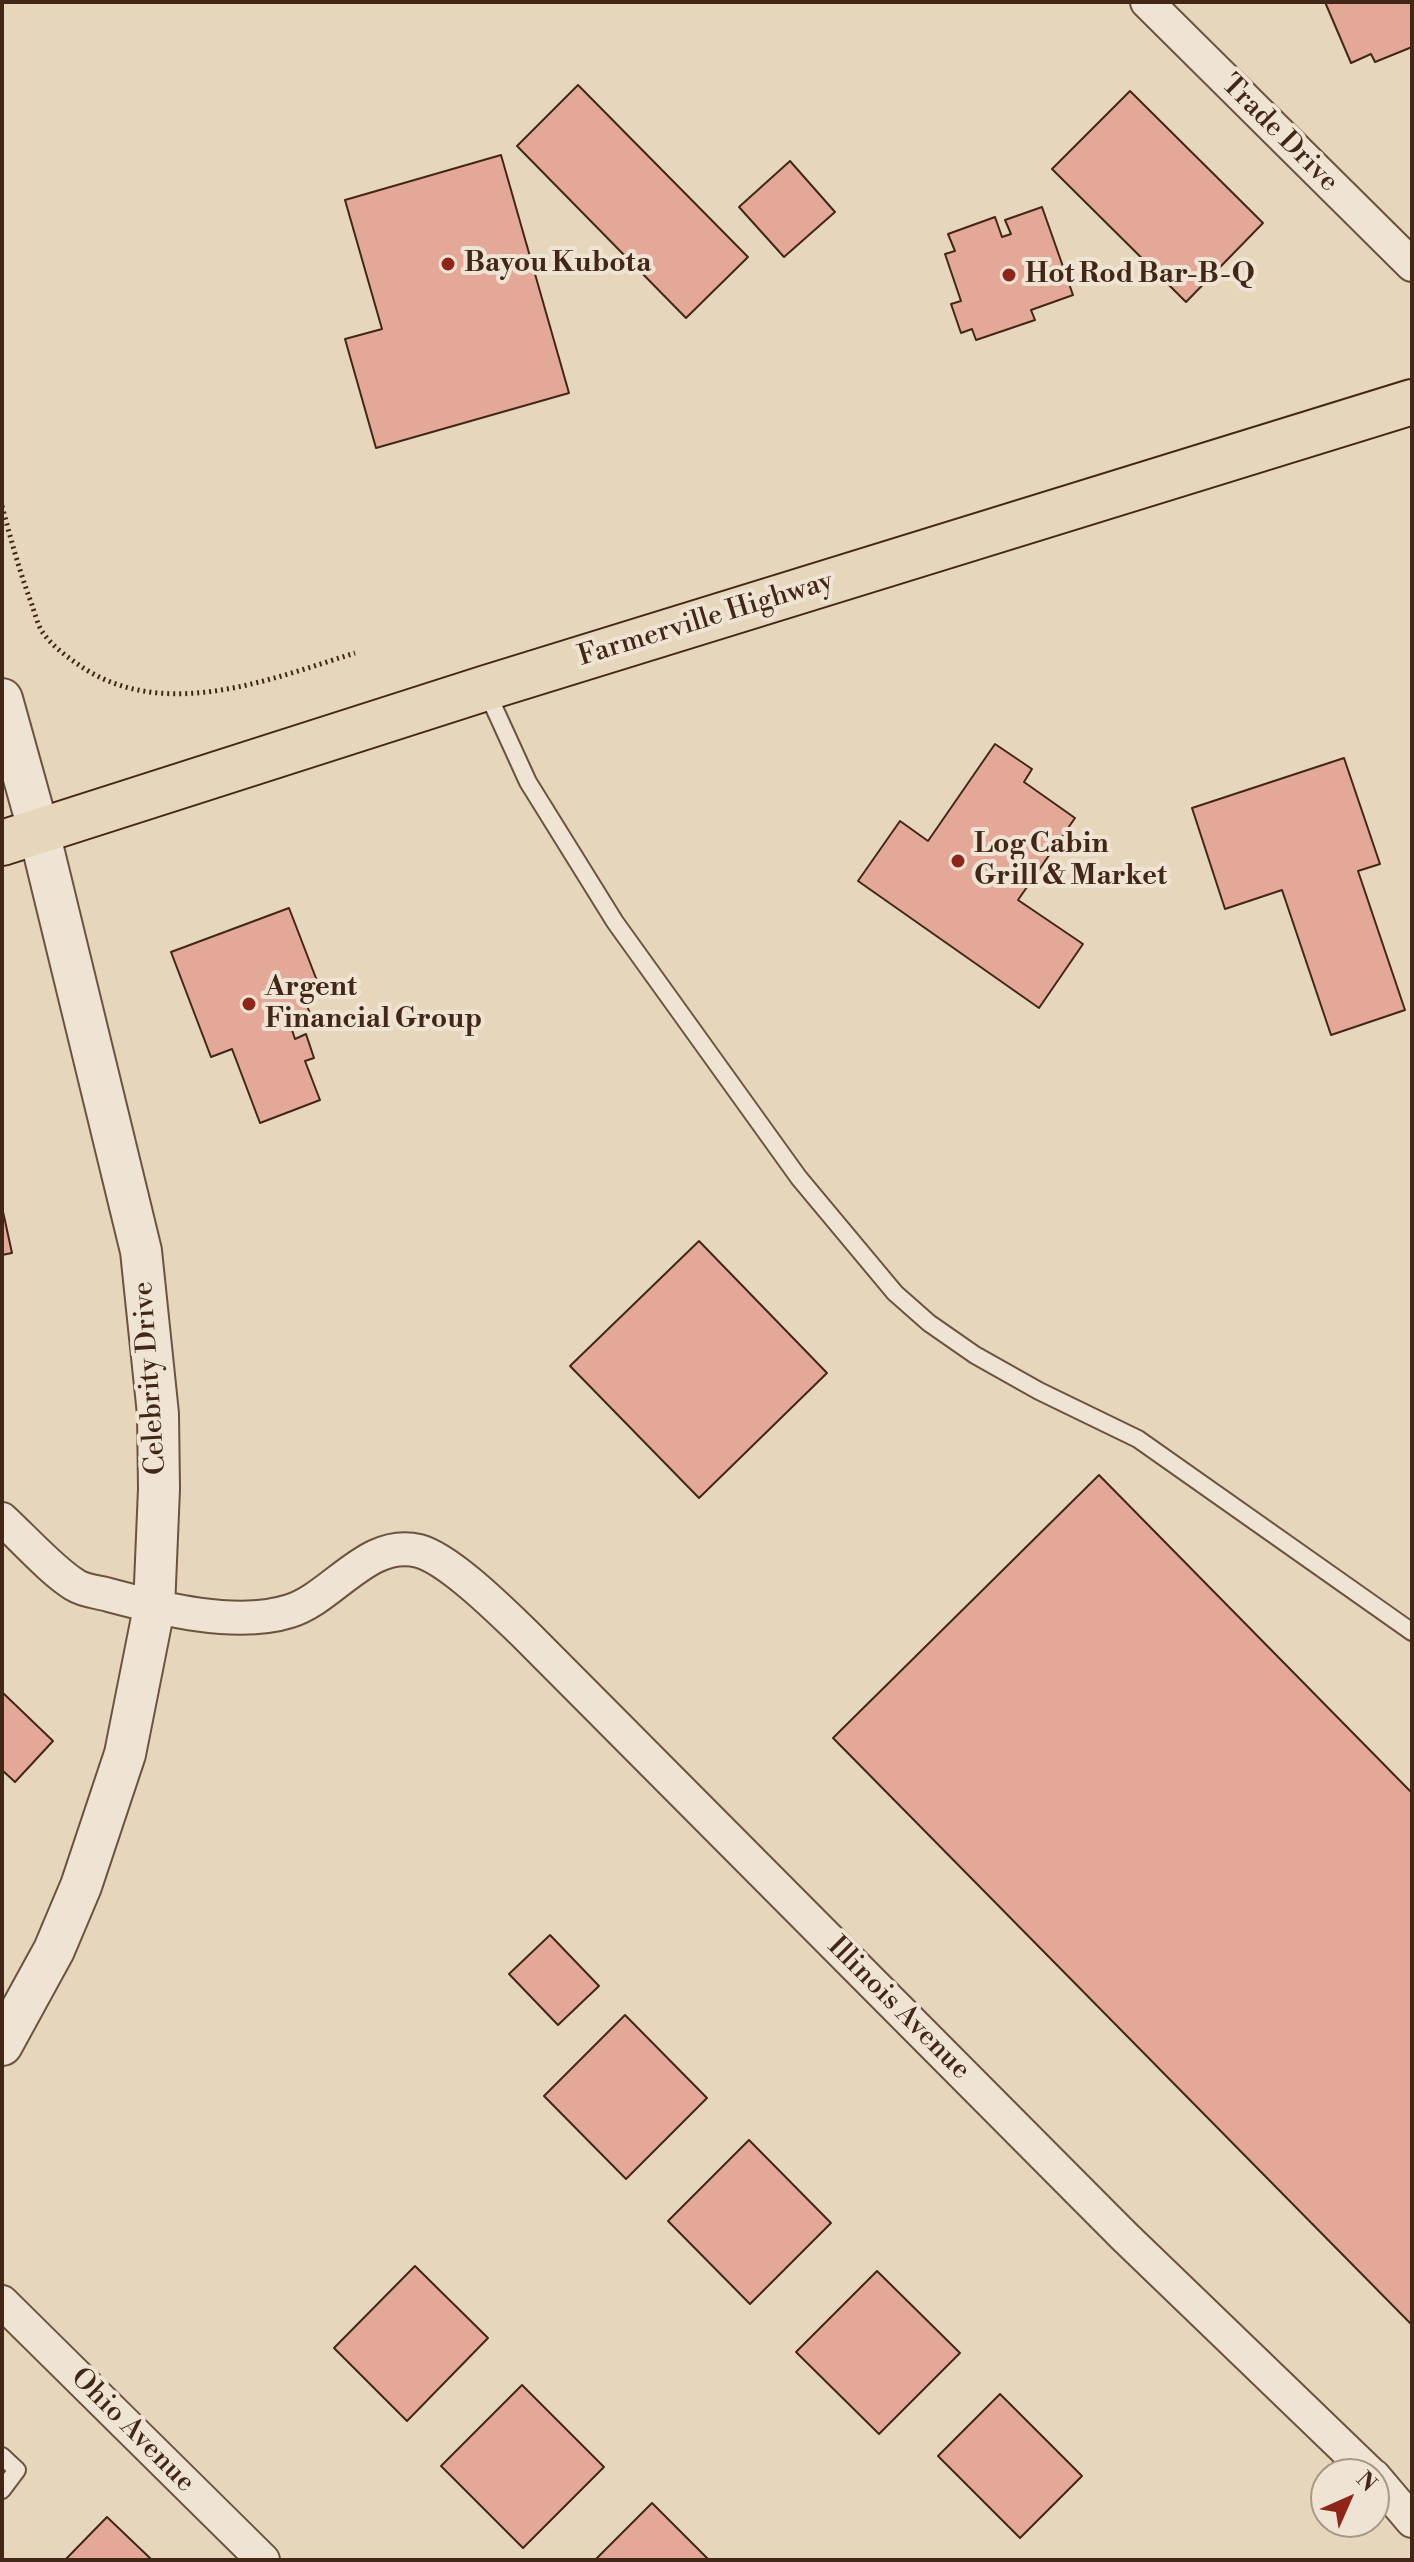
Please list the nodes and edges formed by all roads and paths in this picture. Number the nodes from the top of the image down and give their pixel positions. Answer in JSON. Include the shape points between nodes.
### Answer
{"nodes":[{"id":1,"x":1147,"y":2,"type":"edge"},
{"id":2,"x":1412,"y":265,"type":"edge"},
{"id":3,"x":1412,"y":402,"type":"edge"},
{"id":4,"x":2,"y":506,"type":"edge"},
{"id":5,"x":355,"y":653,"type":"dead end"},
{"id":6,"x":486,"y":688,"type":"junction"},
{"id":7,"x":2,"y":699,"type":"edge"},
{"id":8,"x":20,"y":838,"type":"edge"},
{"id":9,"x":2,"y":1519,"type":"edge"},
{"id":10,"x":154,"y":1608,"type":"junction"},
{"id":11,"x":1412,"y":1632,"type":"edge"},
{"id":12,"x":2,"y":2045,"type":"edge"},
{"id":13,"x":2,"y":2302,"type":"edge"},
{"id":14,"x":2,"y":2456,"type":"edge"},
{"id":15,"x":1355,"y":2458,"type":"edge"},
{"id":16,"x":2,"y":2490,"type":"edge"},
{"id":17,"x":1390,"y":2495,"type":"edge"},
{"id":18,"x":1412,"y":2521,"type":"edge"},
{"id":19,"x":263,"y":2560,"type":"edge"}],
"edges":[{"from":1,"to":2,"type":"street","name":"Trade Drive"},
{"from":3,"to":6,"type":"main road","name":"Farmerville Highway"},
{"from":4,"to":5,"type":"path","via":[[42,632],[99,678],[138,690],[188,694],[250,685]]},
{"from":6,"to":8,"type":"main road","name":"Farmerville Highway"},
{"from":6,"to":11,"type":"lane","via":[[528,782],[615,922],[799,1178],[895,1293],[975,1355],[1169,1459]]},
{"from":7,"to":8,"type":"street","name":"Celebrity Drive"},
{"from":8,"to":10,"type":"street","name":"Celebrity Drive","via":[[141,1251],[158,1414]]},
{"from":9,"to":10,"type":"street","via":[[76,1586]]},
{"from":10,"to":12,"type":"street","name":"Celebrity Drive","via":[[125,1754],[104,1822],[54,1950]]},
{"from":10,"to":15,"type":"street","name":"Illinois Avenue","via":[[204,1616],[290,1611],[384,1552],[420,1551],[474,1586],[1124,2236]]},
{"from":13,"to":19,"type":"street","name":"Ohio Avenue"},
{"from":14,"to":16,"type":"lane","via":[[17,2470]]},
{"from":17,"to":18,"type":"street","name":"Illinois Avenue"}]}
